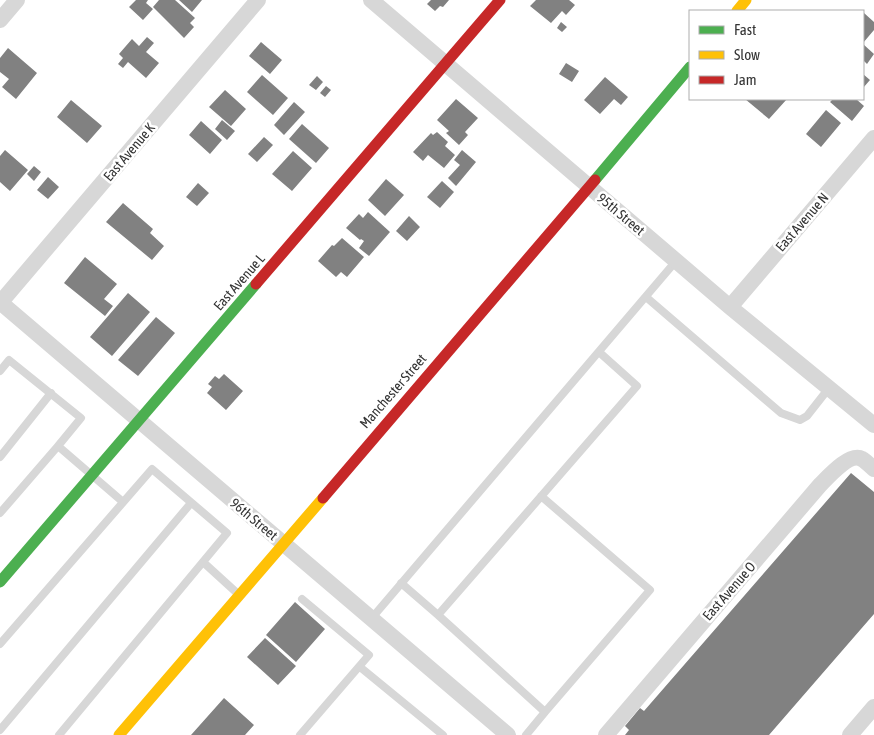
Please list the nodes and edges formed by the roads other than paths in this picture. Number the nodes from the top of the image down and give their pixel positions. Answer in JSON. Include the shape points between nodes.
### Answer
{"nodes":[{"id":1,"x":17,"y":0,"type":"edge"},
{"id":2,"x":258,"y":0,"type":"edge"},
{"id":3,"x":371,"y":0,"type":"edge"},
{"id":4,"x":500,"y":0,"type":"edge"},
{"id":5,"x":746,"y":0,"type":"edge"},
{"id":6,"x":738,"y":10,"type":"edge"},
{"id":7,"x":0,"y":20,"type":"edge"},
{"id":8,"x":445,"y":64,"type":"junction"},
{"id":9,"x":689,"y":68,"type":"edge"},
{"id":10,"x":874,"y":138,"type":"edge"},
{"id":11,"x":590,"y":187,"type":"junction"},
{"id":12,"x":676,"y":261,"type":"junction"},
{"id":13,"x":646,"y":297,"type":"junction"},
{"id":14,"x":0,"y":303,"type":"edge"},
{"id":15,"x":730,"y":307,"type":"junction"},
{"id":16,"x":599,"y":352,"type":"junction"},
{"id":17,"x":0,"y":371,"type":"edge"},
{"id":18,"x":829,"y":388,"type":"junction"},
{"id":19,"x":51,"y":393,"type":"junction"},
{"id":20,"x":139,"y":421,"type":"junction"},
{"id":21,"x":873,"y":422,"type":"edge"},
{"id":22,"x":58,"y":446,"type":"junction"},
{"id":23,"x":0,"y":457,"type":"edge"},
{"id":24,"x":874,"y":469,"type":"edge"},
{"id":25,"x":92,"y":475,"type":"junction"},
{"id":26,"x":541,"y":496,"type":"junction"},
{"id":27,"x":123,"y":502,"type":"junction"},
{"id":28,"x":191,"y":503,"type":"junction"},
{"id":29,"x":0,"y":513,"type":"edge"},
{"id":30,"x":282,"y":543,"type":"junction"},
{"id":31,"x":203,"y":562,"type":"junction"},
{"id":32,"x":0,"y":582,"type":"edge"},
{"id":33,"x":401,"y":583,"type":"junction"},
{"id":34,"x":239,"y":594,"type":"junction"},
{"id":35,"x":302,"y":599,"type":"dead end"},
{"id":36,"x":438,"y":615,"type":"junction"},
{"id":37,"x":371,"y":619,"type":"junction"},
{"id":38,"x":0,"y":644,"type":"edge"},
{"id":39,"x":360,"y":667,"type":"junction"},
{"id":40,"x":874,"y":707,"type":"edge"},
{"id":41,"x":545,"y":712,"type":"junction"},
{"id":42,"x":0,"y":730,"type":"edge"},
{"id":43,"x":58,"y":735,"type":"edge"},
{"id":44,"x":119,"y":735,"type":"edge"},
{"id":45,"x":300,"y":735,"type":"edge"},
{"id":46,"x":443,"y":735,"type":"edge"},
{"id":47,"x":508,"y":735,"type":"edge"},
{"id":48,"x":526,"y":735,"type":"edge"},
{"id":49,"x":606,"y":735,"type":"edge"},
{"id":50,"x":850,"y":735,"type":"edge"}],
"edges":[{"from":1,"to":7,"type":"street"},
{"from":2,"to":14,"type":"street","name":"East Avenue K"},
{"from":3,"to":8,"type":"street","name":"95th Street"},
{"from":4,"to":8,"type":"street","name":"East Avenue L"},
{"from":5,"to":6,"type":"street"},
{"from":8,"to":11,"type":"street","name":"95th Street"},
{"from":8,"to":20,"type":"street","name":"East Avenue L"},
{"from":9,"to":11,"type":"street","name":"Manchester Street"},
{"from":10,"to":15,"type":"street","name":"East Avenue N"},
{"from":11,"to":12,"type":"street","name":"95th Street"},
{"from":11,"to":30,"type":"street","name":"Manchester Street"},
{"from":12,"to":13,"type":"lane"},
{"from":12,"to":15,"type":"street","name":"95th Street"},
{"from":13,"to":16,"type":"lane"},
{"from":13,"to":18,"type":"lane","via":[[781,412],[800,420],[807,416]]},
{"from":14,"to":20,"type":"street","name":"96th Street"},
{"from":15,"to":18,"type":"street","name":"95th Street"},
{"from":16,"to":26,"type":"lane","via":[[637,386]]},
{"from":16,"to":33,"type":"lane"},
{"from":17,"to":19,"type":"lane","via":[[9,360]]},
{"from":18,"to":21,"type":"street","name":"95th Street"},
{"from":19,"to":22,"type":"lane","via":[[82,418]]},
{"from":19,"to":23,"type":"lane"},
{"from":20,"to":25,"type":"street","name":"East Avenue L"},
{"from":20,"to":30,"type":"street","name":"96th Street"},
{"from":22,"to":25,"type":"lane"},
{"from":22,"to":29,"type":"lane"},
{"from":24,"to":49,"type":"street","name":"East Avenue O","via":[[861,458],[847,460],[820,485]]},
{"from":25,"to":27,"type":"lane"},
{"from":25,"to":32,"type":"street","name":"East Avenue L"},
{"from":26,"to":36,"type":"lane"},
{"from":26,"to":41,"type":"lane","via":[[650,590]]},
{"from":27,"to":28,"type":"lane","via":[[152,469]]},
{"from":27,"to":38,"type":"lane"},
{"from":28,"to":31,"type":"lane","via":[[227,533]]},
{"from":28,"to":42,"type":"lane"},
{"from":30,"to":34,"type":"street","name":"Manchester Street"},
{"from":30,"to":37,"type":"street","name":"96th Street"},
{"from":31,"to":34,"type":"lane"},
{"from":31,"to":43,"type":"lane"},
{"from":33,"to":36,"type":"lane"},
{"from":33,"to":37,"type":"lane"},
{"from":34,"to":44,"type":"street","name":"Manchester Street"},
{"from":35,"to":39,"type":"lane","via":[[370,655]]},
{"from":36,"to":41,"type":"lane"},
{"from":37,"to":47,"type":"street","name":"96th Street"},
{"from":39,"to":45,"type":"lane"},
{"from":39,"to":46,"type":"lane"},
{"from":40,"to":50,"type":"street"},
{"from":41,"to":48,"type":"lane"}]}
